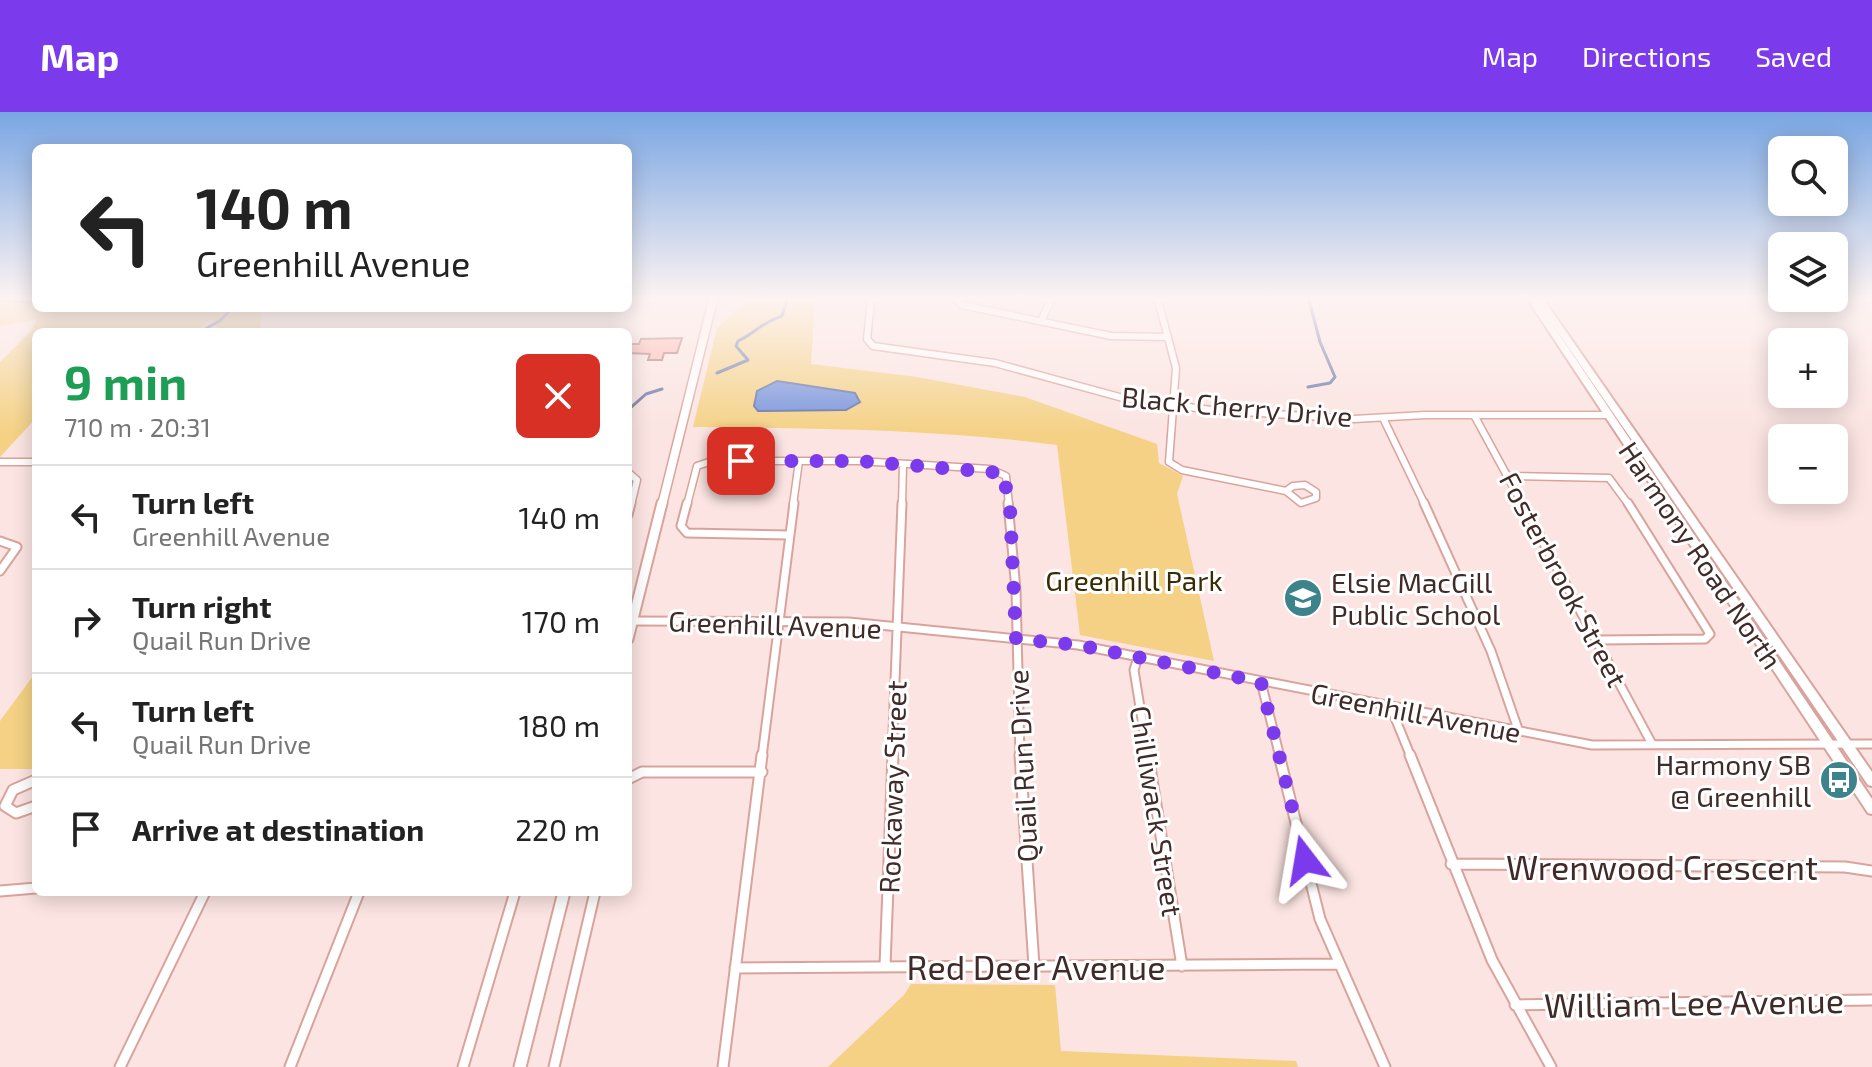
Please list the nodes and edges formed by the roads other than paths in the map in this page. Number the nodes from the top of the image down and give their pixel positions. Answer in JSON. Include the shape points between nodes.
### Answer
{"nodes":[{"id":1,"x":701,"y":345,"type":"edge"},
{"id":2,"x":872,"y":345,"type":"edge"},
{"id":3,"x":1170,"y":345,"type":"edge"},
{"id":4,"x":1561,"y":345,"type":"edge"},
{"id":5,"x":1571,"y":345,"type":"edge"},
{"id":6,"x":1173,"y":405,"type":"junction"},
{"id":7,"x":1474,"y":415,"type":"junction"},
{"id":8,"x":1607,"y":415,"type":"junction"},
{"id":9,"x":1383,"y":418,"type":"junction"},
{"id":10,"x":799,"y":461,"type":"junction"},
{"id":11,"x":0,"y":462,"type":"edge"},
{"id":12,"x":32,"y":462,"type":"edge"},
{"id":13,"x":903,"y":464,"type":"junction"},
{"id":14,"x":632,"y":476,"type":"edge"},
{"id":15,"x":1509,"y":476,"type":"junction"},
{"id":16,"x":1286,"y":491,"type":"dead end"},
{"id":17,"x":632,"y":499,"type":"edge"},
{"id":18,"x":789,"y":535,"type":"junction"},
{"id":19,"x":0,"y":541,"type":"edge"},
{"id":20,"x":0,"y":571,"type":"edge"},
{"id":21,"x":632,"y":613,"type":"edge"},
{"id":22,"x":632,"y":621,"type":"edge"},
{"id":23,"x":781,"y":621,"type":"junction"},
{"id":24,"x":897,"y":627,"type":"junction"},
{"id":25,"x":1016,"y":639,"type":"junction"},
{"id":26,"x":1599,"y":640,"type":"junction"},
{"id":27,"x":1138,"y":657,"type":"junction"},
{"id":28,"x":1261,"y":682,"type":"junction"},
{"id":29,"x":1391,"y":708,"type":"junction"},
{"id":30,"x":1519,"y":732,"type":"junction"},
{"id":31,"x":1652,"y":744,"type":"junction"},
{"id":32,"x":1827,"y":744,"type":"junction"},
{"id":33,"x":1872,"y":744,"type":"edge"},
{"id":34,"x":1847,"y":745,"type":"junction"},
{"id":35,"x":762,"y":772,"type":"junction"},
{"id":36,"x":632,"y":777,"type":"edge"},
{"id":37,"x":1872,"y":781,"type":"edge"},
{"id":38,"x":32,"y":782,"type":"edge"},
{"id":39,"x":32,"y":807,"type":"edge"},
{"id":40,"x":1872,"y":809,"type":"edge"},
{"id":41,"x":6,"y":810,"type":"junction"},
{"id":42,"x":0,"y":819,"type":"edge"},
{"id":43,"x":1451,"y":864,"type":"junction"},
{"id":44,"x":1872,"y":871,"type":"edge"},
{"id":45,"x":32,"y":888,"type":"edge"},
{"id":46,"x":0,"y":891,"type":"edge"},
{"id":47,"x":203,"y":896,"type":"edge"},
{"id":48,"x":357,"y":896,"type":"edge"},
{"id":49,"x":514,"y":896,"type":"edge"},
{"id":50,"x":563,"y":896,"type":"edge"},
{"id":51,"x":594,"y":896,"type":"edge"},
{"id":52,"x":1337,"y":964,"type":"junction"},
{"id":53,"x":885,"y":966,"type":"junction"},
{"id":54,"x":1034,"y":966,"type":"junction"},
{"id":55,"x":1182,"y":966,"type":"junction"},
{"id":56,"x":735,"y":968,"type":"junction"},
{"id":57,"x":1872,"y":1000,"type":"edge"},
{"id":58,"x":1515,"y":1005,"type":"junction"},
{"id":59,"x":120,"y":1067,"type":"edge"},
{"id":60,"x":290,"y":1067,"type":"edge"},
{"id":61,"x":463,"y":1067,"type":"edge"},
{"id":62,"x":520,"y":1067,"type":"edge"},
{"id":63,"x":554,"y":1067,"type":"edge"},
{"id":64,"x":723,"y":1067,"type":"edge"},
{"id":65,"x":1385,"y":1067,"type":"edge"},
{"id":66,"x":1551,"y":1067,"type":"edge"}],
"edges":[{"from":1,"to":21,"type":"street"},
{"from":2,"to":6,"type":"street","name":"Black Cherry Drive","via":[[995,363],[1123,398]]},
{"from":3,"to":6,"type":"street","via":[[1176,368]]},
{"from":4,"to":8,"type":"main road","name":"Harmony Road North"},
{"from":5,"to":34,"type":"main road","name":"Harmony Road North"},
{"from":6,"to":9,"type":"street","name":"Black Cherry Drive","via":[[1306,419]]},
{"from":6,"to":16,"type":"street","via":[[1171,465]]},
{"from":7,"to":8,"type":"street","name":"Black Cherry Drive"},
{"from":7,"to":9,"type":"street","name":"Black Cherry Drive"},
{"from":7,"to":15,"type":"street","name":"Fosterbrook Street"},
{"from":8,"to":32,"type":"main road","name":"Harmony Road North"},
{"from":9,"to":30,"type":"street","via":[[1489,646]]},
{"from":10,"to":13,"type":"street","name":"Quail Run Drive"},
{"from":10,"to":18,"type":"street"},
{"from":10,"to":18,"type":"street","name":"Quail Run Drive","via":[[704,462],[694,472],[681,526],[693,535]]},
{"from":11,"to":12,"type":"street"},
{"from":13,"to":24,"type":"street","name":"Rockaway Street"},
{"from":13,"to":25,"type":"street","name":"Quail Run Drive","via":[[990,469],[1006,476]]},
{"from":14,"to":17,"type":"street","via":[[637,480]]},
{"from":15,"to":26,"type":"street","name":"Fosterbrook Street"},
{"from":15,"to":26,"type":"street","via":[[1609,478],[1710,634],[1705,639]]},
{"from":18,"to":23,"type":"street"},
{"from":19,"to":20,"type":"street","via":[[17,547]]},
{"from":22,"to":23,"type":"street","name":"Greenhill Avenue"},
{"from":23,"to":24,"type":"street","name":"Greenhill Avenue"},
{"from":23,"to":35,"type":"street"},
{"from":24,"to":25,"type":"street","name":"Greenhill Avenue"},
{"from":24,"to":53,"type":"street","name":"Rockaway Street"},
{"from":25,"to":27,"type":"street","name":"Greenhill Avenue"},
{"from":25,"to":54,"type":"street","name":"Quail Run Drive"},
{"from":26,"to":31,"type":"street","name":"Fosterbrook Street"},
{"from":27,"to":28,"type":"street","name":"Greenhill Avenue"},
{"from":27,"to":55,"type":"street","name":"Chilliwack Street","via":[[1134,670]]},
{"from":28,"to":29,"type":"street","name":"Greenhill Avenue"},
{"from":28,"to":52,"type":"street","via":[[1320,919]]},
{"from":29,"to":30,"type":"street","name":"Greenhill Avenue"},
{"from":29,"to":43,"type":"street"},
{"from":30,"to":31,"type":"street","name":"Greenhill Avenue","via":[[1592,745]]},
{"from":31,"to":32,"type":"street","name":"Greenhill Avenue"},
{"from":32,"to":34,"type":"street","name":"Greenhill Avenue"},
{"from":32,"to":40,"type":"main road","name":"Harmony Road North"},
{"from":33,"to":34,"type":"street","name":"Greenhill Avenue"},
{"from":34,"to":37,"type":"main road","name":"Harmony Road North"},
{"from":35,"to":36,"type":"street","via":[[642,772]]},
{"from":35,"to":56,"type":"street"},
{"from":38,"to":41,"type":"street","via":[[13,790]]},
{"from":39,"to":41,"type":"street"},
{"from":41,"to":42,"type":"street"},
{"from":43,"to":44,"type":"street","name":"Wrenwood Crescent"},
{"from":43,"to":58,"type":"street"},
{"from":45,"to":46,"type":"street"},
{"from":47,"to":59,"type":"street"},
{"from":48,"to":60,"type":"street"},
{"from":49,"to":61,"type":"street"},
{"from":50,"to":62,"type":"street"},
{"from":51,"to":63,"type":"street"},
{"from":52,"to":55,"type":"street","name":"Red Deer Avenue"},
{"from":52,"to":65,"type":"street"},
{"from":53,"to":54,"type":"street","name":"Red Deer Avenue"},
{"from":53,"to":56,"type":"street","name":"Red Deer Avenue"},
{"from":54,"to":55,"type":"street","name":"Red Deer Avenue"},
{"from":56,"to":64,"type":"street"},
{"from":57,"to":58,"type":"street","name":"William Lee Avenue"},
{"from":58,"to":66,"type":"street"}]}
